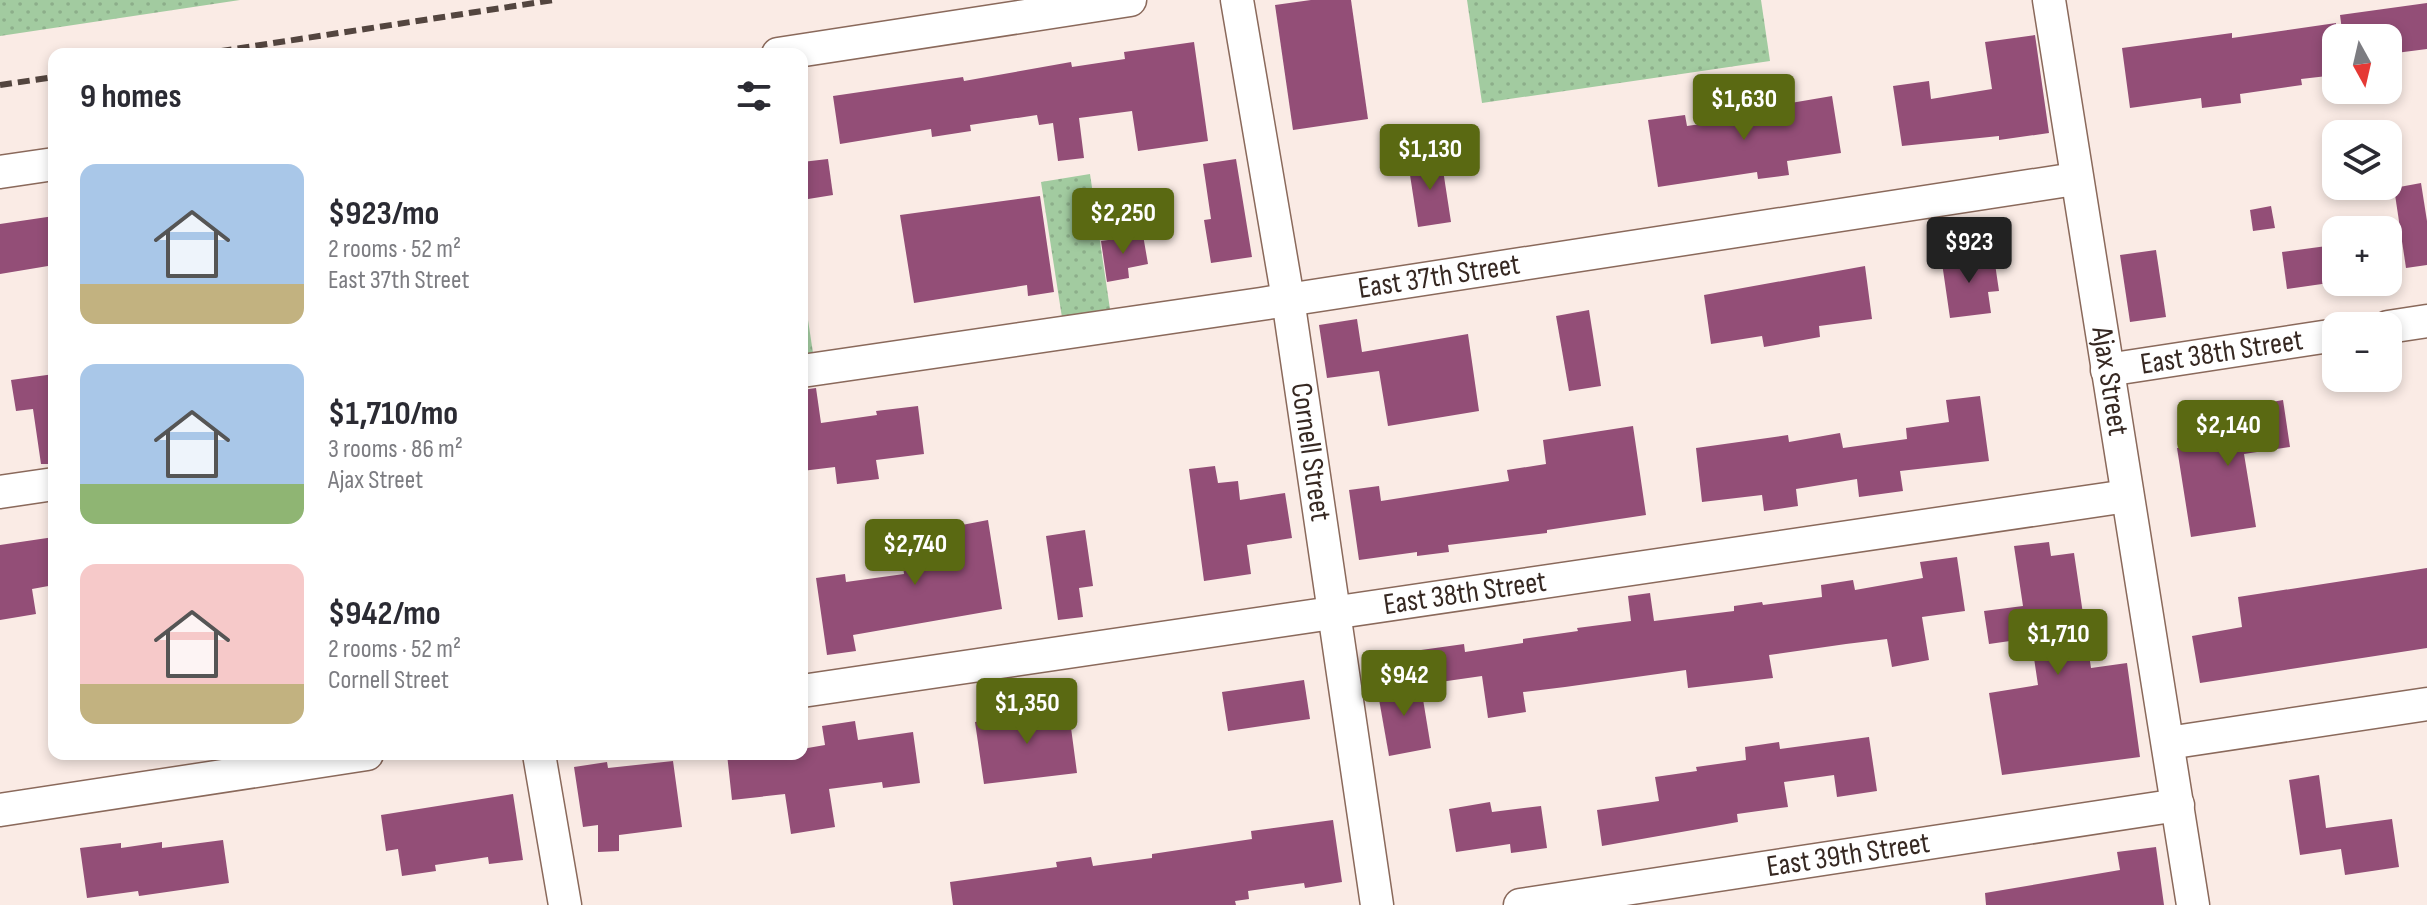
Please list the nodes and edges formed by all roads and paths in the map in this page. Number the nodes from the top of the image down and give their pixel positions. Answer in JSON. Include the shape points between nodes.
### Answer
{"nodes":[{"id":1,"x":1130,"y":0,"type":"edge"},
{"id":2,"x":1237,"y":0,"type":"edge"},
{"id":3,"x":2049,"y":0,"type":"edge"},
{"id":4,"x":808,"y":49,"type":"edge"},
{"id":5,"x":48,"y":165,"type":"edge"},
{"id":6,"x":0,"y":172,"type":"edge"},
{"id":7,"x":2075,"y":179,"type":"junction"},
{"id":8,"x":1288,"y":299,"type":"junction"},
{"id":9,"x":2427,"y":321,"type":"edge"},
{"id":10,"x":2402,"y":325,"type":"edge"},
{"id":11,"x":2322,"y":337,"type":"edge"},
{"id":12,"x":808,"y":370,"type":"edge"},
{"id":13,"x":2107,"y":370,"type":"junction"},
{"id":14,"x":48,"y":485,"type":"edge"},
{"id":15,"x":0,"y":492,"type":"edge"},
{"id":16,"x":2127,"y":496,"type":"junction"},
{"id":17,"x":1333,"y":612,"type":"junction"},
{"id":18,"x":808,"y":690,"type":"edge"},
{"id":19,"x":2427,"y":704,"type":"edge"},
{"id":20,"x":2168,"y":743,"type":"junction"},
{"id":21,"x":328,"y":760,"type":"edge"},
{"id":22,"x":540,"y":760,"type":"edge"},
{"id":23,"x":2178,"y":805,"type":"junction"},
{"id":24,"x":0,"y":810,"type":"edge"},
{"id":25,"x":565,"y":905,"type":"edge"},
{"id":26,"x":1377,"y":905,"type":"edge"},
{"id":27,"x":1520,"y":905,"type":"edge"},
{"id":28,"x":2193,"y":905,"type":"edge"}],
"edges":[{"from":1,"to":4,"type":"street"},
{"from":2,"to":8,"type":"street","name":"Cornell Street"},
{"from":3,"to":7,"type":"street","name":"Ajax Street"},
{"from":5,"to":6,"type":"street"},
{"from":7,"to":8,"type":"street","name":"East 37th Street"},
{"from":7,"to":13,"type":"street","name":"Ajax Street"},
{"from":8,"to":12,"type":"street","name":"East 37th Street"},
{"from":8,"to":17,"type":"street","name":"Cornell Street"},
{"from":9,"to":10,"type":"street"},
{"from":11,"to":13,"type":"street","name":"East 38th Street"},
{"from":13,"to":16,"type":"street","name":"Ajax Street"},
{"from":14,"to":15,"type":"street"},
{"from":16,"to":17,"type":"street","name":"East 38th Street"},
{"from":16,"to":20,"type":"street","name":"Ajax Street"},
{"from":17,"to":18,"type":"street","name":"East 38th Street"},
{"from":17,"to":26,"type":"street","name":"Cornell Street"},
{"from":19,"to":20,"type":"street"},
{"from":20,"to":23,"type":"street","name":"Ajax Street"},
{"from":21,"to":24,"type":"street"},
{"from":22,"to":25,"type":"street"},
{"from":23,"to":27,"type":"street","name":"East 39th Street"},
{"from":23,"to":28,"type":"street","name":"Ajax Street"}]}
